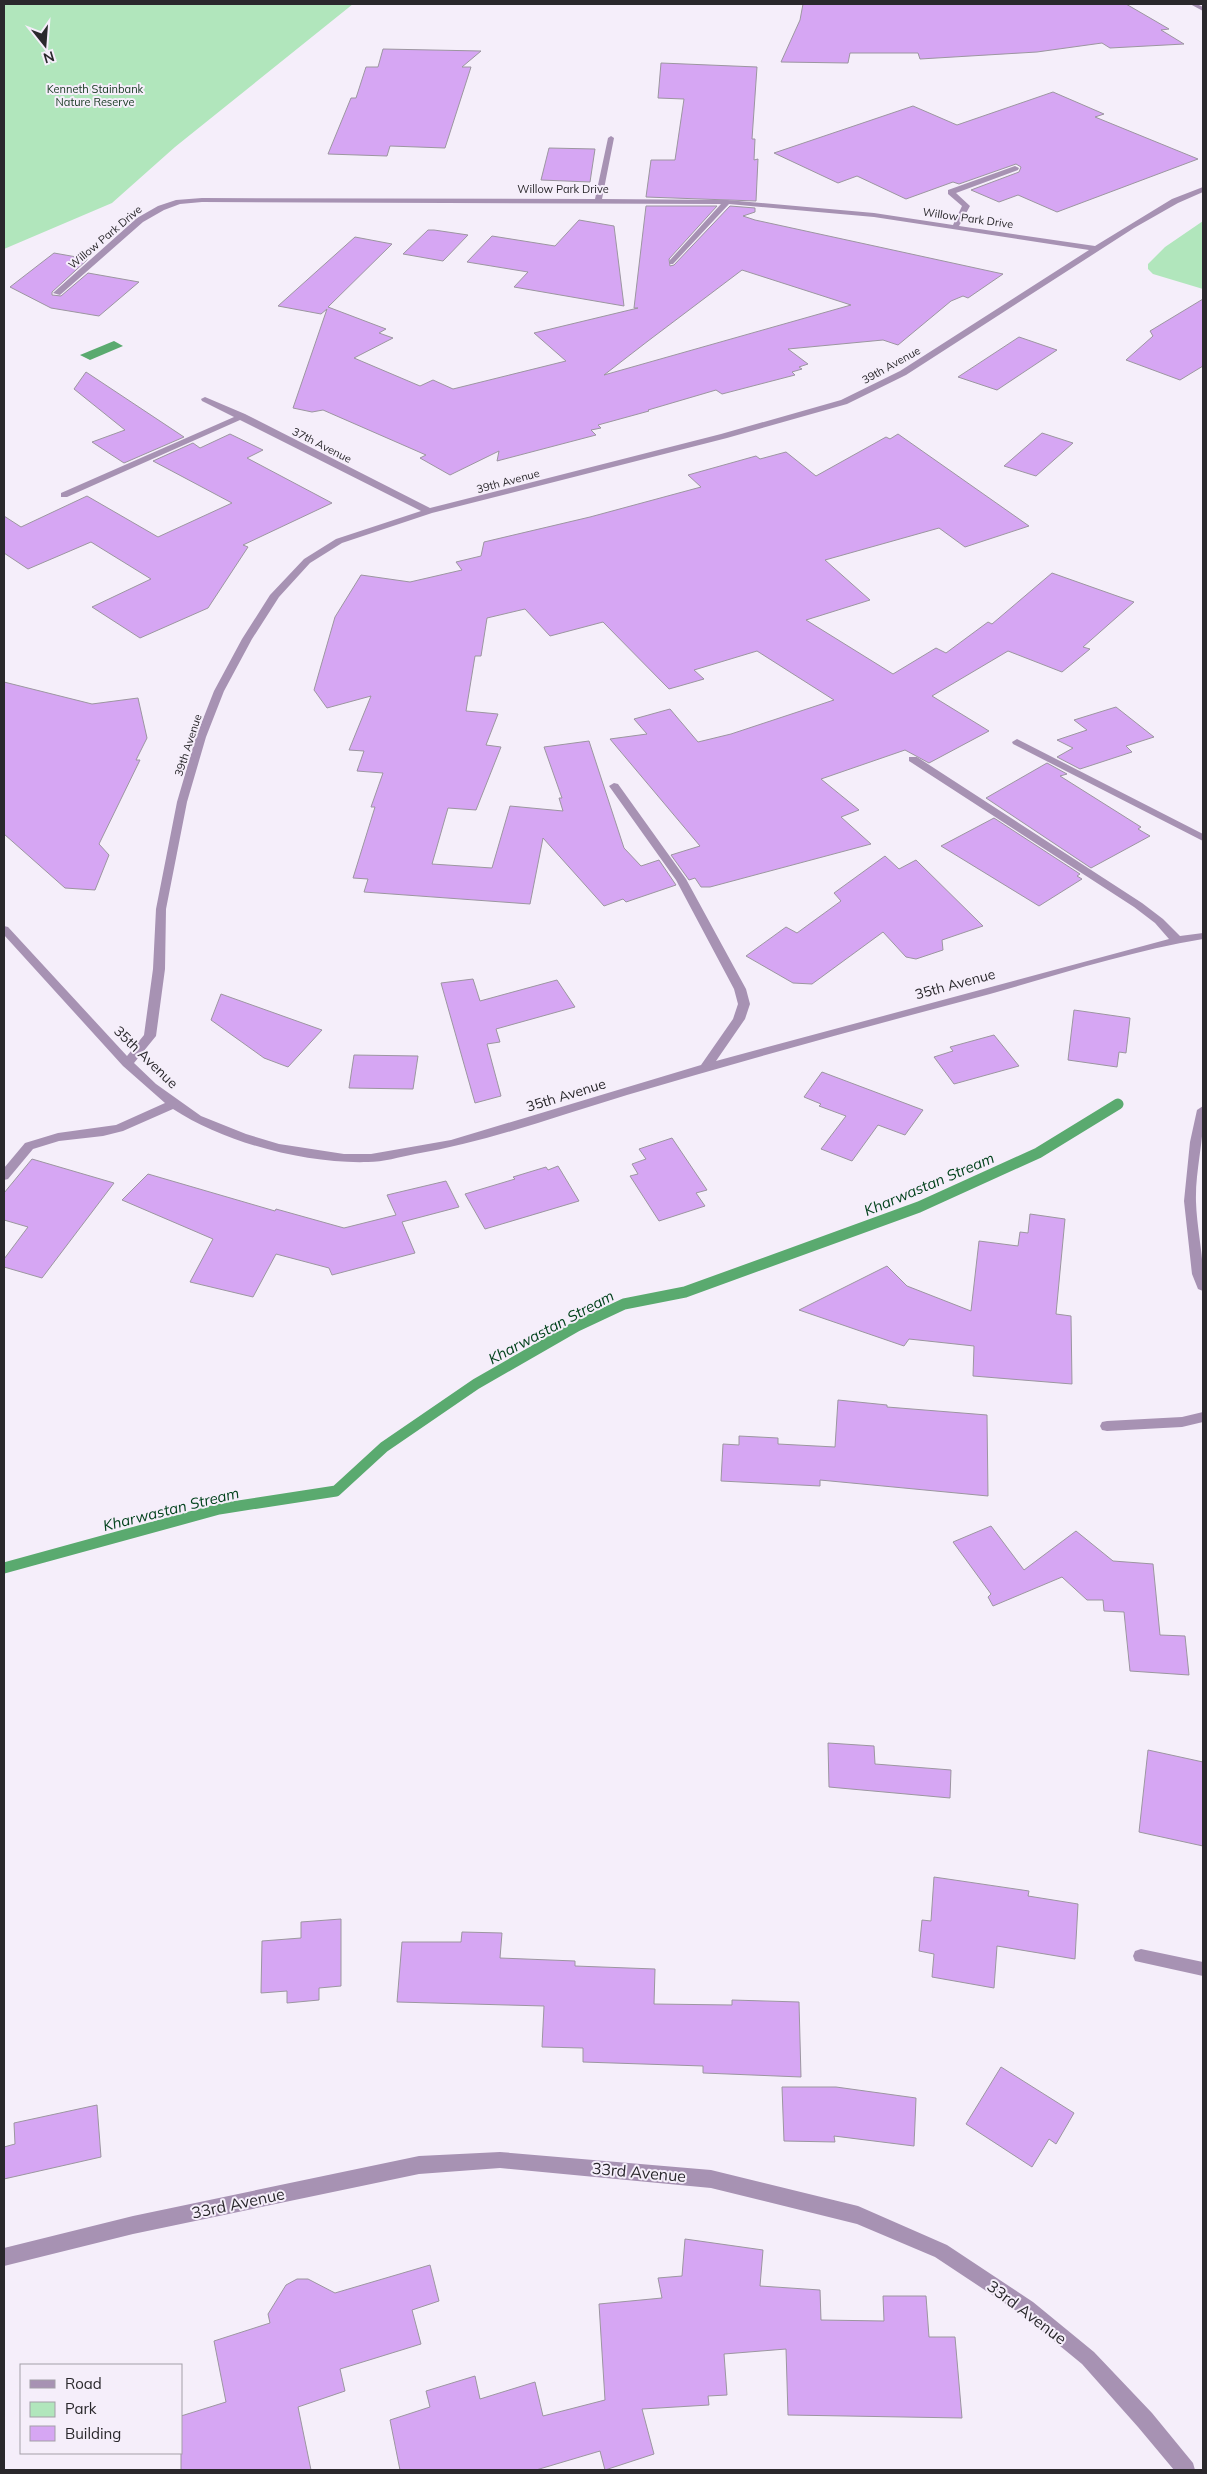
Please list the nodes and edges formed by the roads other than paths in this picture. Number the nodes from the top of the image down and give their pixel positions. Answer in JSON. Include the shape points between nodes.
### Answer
{"nodes":[{"id":1,"x":1193,"y":4,"type":"edge"},
{"id":2,"x":1203,"y":9,"type":"edge"},
{"id":3,"x":611,"y":138,"type":"dead end"},
{"id":4,"x":1015,"y":168,"type":"dead end"},
{"id":5,"x":1203,"y":189,"type":"edge"},
{"id":6,"x":598,"y":201,"type":"junction"},
{"id":7,"x":727,"y":202,"type":"junction"},
{"id":8,"x":955,"y":227,"type":"junction"},
{"id":9,"x":1098,"y":249,"type":"junction"},
{"id":10,"x":673,"y":262,"type":"dead end"},
{"id":11,"x":56,"y":293,"type":"dead end"},
{"id":12,"x":205,"y":400,"type":"dead end"},
{"id":13,"x":242,"y":416,"type":"junction"},
{"id":14,"x":64,"y":495,"type":"dead end"},
{"id":15,"x":429,"y":511,"type":"junction"},
{"id":16,"x":1017,"y":742,"type":"dead end"},
{"id":17,"x":913,"y":759,"type":"dead end"},
{"id":18,"x":614,"y":786,"type":"dead end"},
{"id":19,"x":1203,"y":838,"type":"edge"},
{"id":20,"x":4,"y":929,"type":"edge"},
{"id":21,"x":1203,"y":936,"type":"edge"},
{"id":22,"x":1177,"y":940,"type":"junction"},
{"id":23,"x":127,"y":1063,"type":"junction"},
{"id":24,"x":705,"y":1068,"type":"junction"},
{"id":25,"x":174,"y":1104,"type":"junction"},
{"id":26,"x":1203,"y":1110,"type":"edge"},
{"id":27,"x":4,"y":1176,"type":"edge"},
{"id":28,"x":1203,"y":1286,"type":"edge"},
{"id":29,"x":1203,"y":1417,"type":"edge"},
{"id":30,"x":1107,"y":1426,"type":"dead end"},
{"id":31,"x":1141,"y":1956,"type":"dead end"},
{"id":32,"x":1203,"y":1969,"type":"edge"},
{"id":33,"x":4,"y":2257,"type":"edge"},
{"id":34,"x":1186,"y":2470,"type":"edge"}],
"edges":[{"from":1,"to":2,"type":"street"},
{"from":3,"to":6,"type":"street"},
{"from":4,"to":8,"type":"street","via":[[951,192],[966,206]]},
{"from":5,"to":9,"type":"street","name":"39th Avenue","via":[[1131,226]]},
{"from":6,"to":7,"type":"street","name":"Willow Park Drive"},
{"from":6,"to":11,"type":"street","name":"Willow Park Drive","via":[[247,199],[179,202],[140,220]]},
{"from":7,"to":8,"type":"street","name":"Willow Park Drive","via":[[874,215]]},
{"from":7,"to":10,"type":"street"},
{"from":8,"to":9,"type":"street","name":"Willow Park Drive"},
{"from":9,"to":15,"type":"street","name":"39th Avenue","via":[[903,373],[844,402]]},
{"from":12,"to":13,"type":"street","name":"37th Avenue"},
{"from":13,"to":14,"type":"street"},
{"from":13,"to":15,"type":"street","name":"37th Avenue"},
{"from":15,"to":23,"type":"street","name":"39th Avenue","via":[[339,541],[307,561],[275,595],[219,691],[201,737],[180,811],[162,909],[159,969],[150,1036]]},
{"from":16,"to":19,"type":"street"},
{"from":17,"to":22,"type":"street","via":[[1138,905]]},
{"from":18,"to":24,"type":"street","via":[[681,878],[740,989],[744,1004],[739,1019]]},
{"from":20,"to":23,"type":"street","name":"35th Avenue"},
{"from":21,"to":22,"type":"street","name":"35th Avenue"},
{"from":22,"to":24,"type":"street","name":"35th Avenue"},
{"from":23,"to":25,"type":"street","name":"35th Avenue"},
{"from":24,"to":25,"type":"street","name":"35th Avenue","via":[[451,1144],[371,1158],[335,1157],[242,1138],[197,1119]]},
{"from":25,"to":27,"type":"street","via":[[119,1128],[58,1137],[29,1146]]},
{"from":26,"to":28,"type":"street","via":[[1190,1200],[1198,1274]]},
{"from":29,"to":30,"type":"street","via":[[1143,1426]]},
{"from":31,"to":32,"type":"street"},
{"from":33,"to":34,"type":"street","name":"33rd Avenue","via":[[142,2223],[418,2165],[500,2160],[711,2179],[858,2214],[941,2251],[1027,2308],[1088,2358]]}]}
